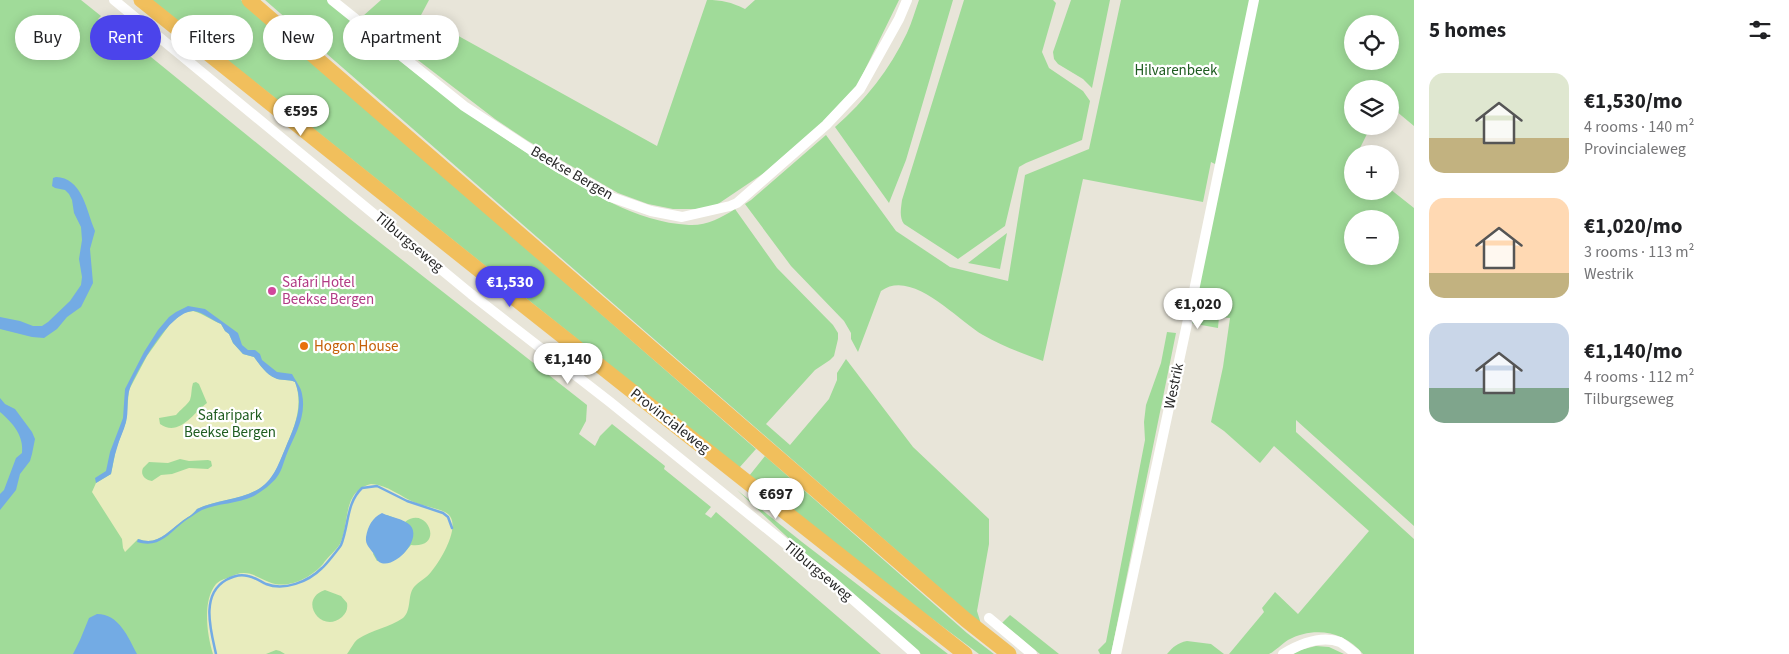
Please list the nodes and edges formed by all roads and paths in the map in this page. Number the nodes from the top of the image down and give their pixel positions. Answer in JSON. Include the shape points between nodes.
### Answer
{"nodes":[{"id":1,"x":114,"y":0,"type":"edge"},
{"id":2,"x":141,"y":0,"type":"edge"},
{"id":3,"x":249,"y":0,"type":"edge"},
{"id":4,"x":332,"y":0,"type":"edge"},
{"id":5,"x":907,"y":0,"type":"edge"},
{"id":6,"x":1254,"y":0,"type":"edge"},
{"id":7,"x":989,"y":618,"type":"dead end"},
{"id":8,"x":915,"y":654,"type":"edge"},
{"id":9,"x":966,"y":654,"type":"edge"},
{"id":10,"x":1009,"y":654,"type":"edge"},
{"id":11,"x":1032,"y":654,"type":"edge"},
{"id":12,"x":1116,"y":654,"type":"edge"},
{"id":13,"x":1283,"y":654,"type":"edge"},
{"id":14,"x":1356,"y":654,"type":"edge"}],
"edges":[{"from":1,"to":8,"type":"street","name":"Tilburgseweg","via":[[471,294],[833,582]]},
{"from":2,"to":9,"type":"highway","name":"Provincialeweg"},
{"from":3,"to":10,"type":"highway"},
{"from":4,"to":5,"type":"street","name":"Beekse Bergen","via":[[464,106],[559,168],[608,196],[651,211],[682,217],[738,203],[826,125],[860,89]]},
{"from":6,"to":12,"type":"street","name":"Westrik"},
{"from":7,"to":11,"type":"street"},
{"from":13,"to":14,"type":"street","via":[[1304,643],[1321,640],[1339,642]]}]}
